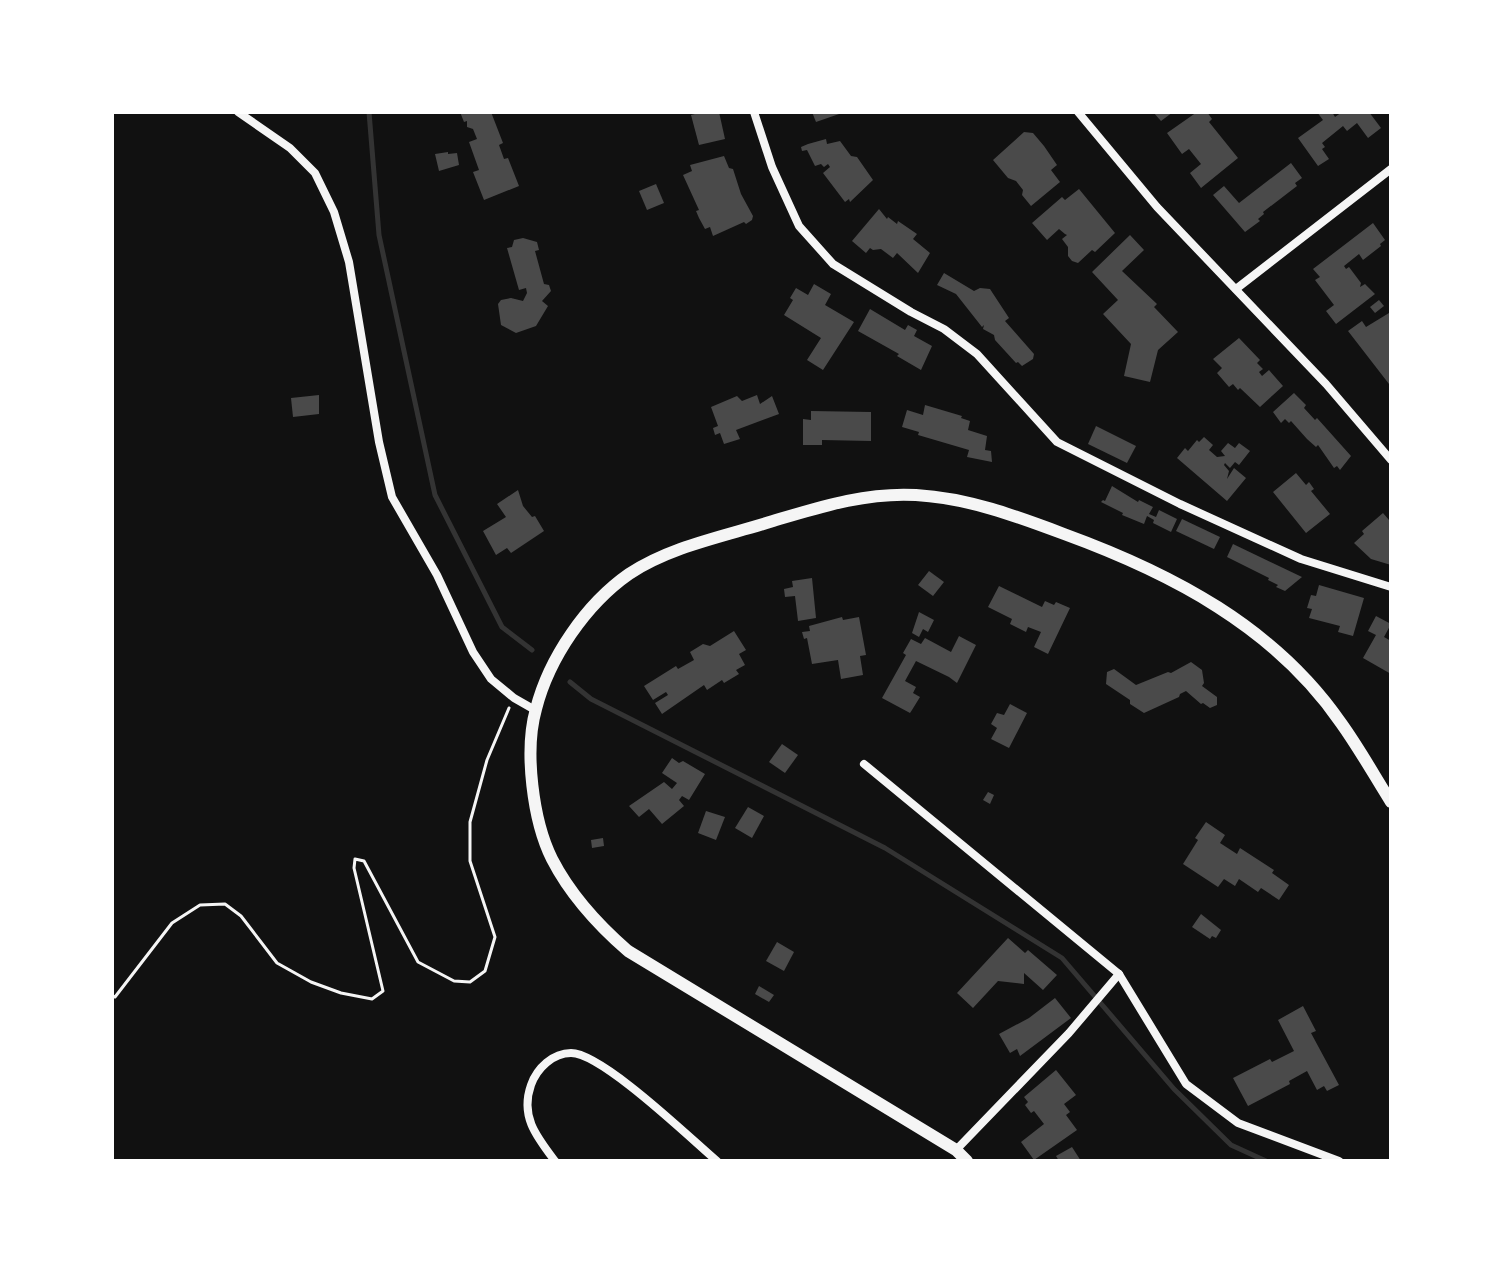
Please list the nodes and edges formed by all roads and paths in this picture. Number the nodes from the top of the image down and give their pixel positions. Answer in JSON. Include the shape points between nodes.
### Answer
{"nodes":[{"id":1,"x":238,"y":112,"type":"edge"},
{"id":2,"x":754,"y":112,"type":"edge"},
{"id":3,"x":1078,"y":112,"type":"edge"},
{"id":4,"x":1391,"y":169,"type":"edge"},
{"id":5,"x":1236,"y":289,"type":"junction"},
{"id":6,"x":1391,"y":460,"type":"edge"},
{"id":7,"x":1391,"y":587,"type":"edge"},
{"id":8,"x":510,"y":704,"type":"dead end"},
{"id":9,"x":535,"y":710,"type":"junction"},
{"id":10,"x":864,"y":764,"type":"dead end"},
{"id":11,"x":1391,"y":802,"type":"edge"},
{"id":12,"x":1119,"y":974,"type":"junction"},
{"id":13,"x":112,"y":996,"type":"edge"},
{"id":14,"x":956,"y":1150,"type":"junction"},
{"id":15,"x":555,"y":1161,"type":"edge"},
{"id":16,"x":717,"y":1161,"type":"edge"},
{"id":17,"x":967,"y":1161,"type":"edge"},
{"id":18,"x":1339,"y":1161,"type":"edge"}],
"edges":[{"from":1,"to":9,"type":"street","via":[[290,148],[315,173],[349,262],[392,497],[491,679]]},
{"from":2,"to":7,"type":"street","via":[[799,226],[833,264],[977,354],[1057,442],[1301,559]]},
{"from":3,"to":5,"type":"street","via":[[1157,207]]},
{"from":4,"to":5,"type":"street"},
{"from":5,"to":6,"type":"street"},
{"from":8,"to":13,"type":"path","via":[[470,822],[470,861],[495,937],[485,971],[470,982],[454,981],[418,962],[364,861],[355,859],[383,991],[372,999],[311,982],[277,963],[241,916],[225,904],[200,905],[172,923]]},
{"from":9,"to":11,"type":"main road","via":[[574,631],[611,588],[644,565],[821,506],[879,495],[949,498],[1115,552],[1206,598],[1249,627],[1340,721]]},
{"from":9,"to":14,"type":"main road","via":[[531,775],[542,834],[565,882],[606,932],[628,951]]},
{"from":10,"to":12,"type":"street"},
{"from":12,"to":14,"type":"street"},
{"from":12,"to":18,"type":"street","via":[[1186,1084],[1238,1123]]},
{"from":14,"to":17,"type":"main road"},
{"from":15,"to":16,"type":"street","via":[[528,1121],[526,1099],[535,1074],[552,1058],[570,1053],[600,1063]]}]}
